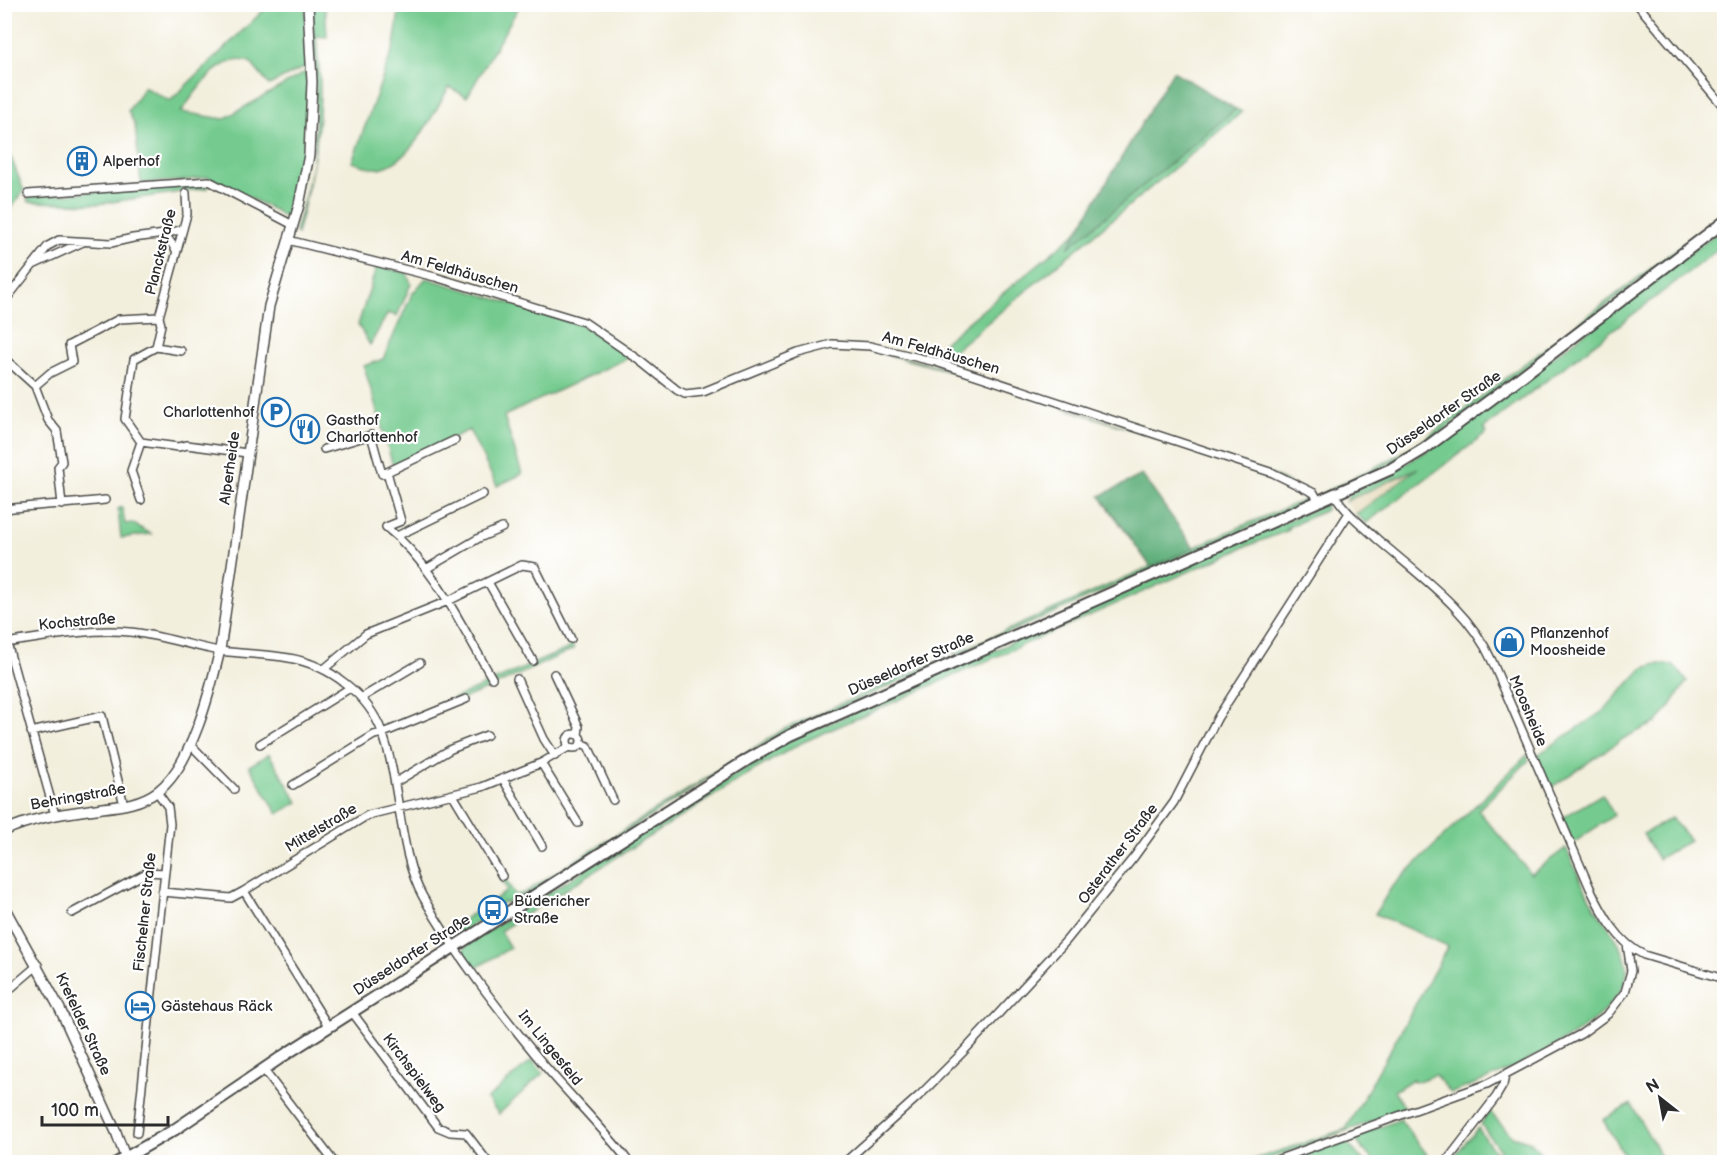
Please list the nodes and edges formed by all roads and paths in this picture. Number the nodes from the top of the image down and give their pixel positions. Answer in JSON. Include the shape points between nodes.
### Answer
{"nodes":[{"id":1,"x":308,"y":4,"type":"edge"},
{"id":2,"x":1637,"y":4,"type":"edge"},
{"id":3,"x":1725,"y":107,"type":"edge"},
{"id":4,"x":186,"y":193,"type":"dead end"},
{"id":5,"x":28,"y":194,"type":"dead end"},
{"id":6,"x":1722,"y":224,"type":"edge"},
{"id":7,"x":293,"y":225,"type":"junction"},
{"id":8,"x":183,"y":230,"type":"junction"},
{"id":9,"x":165,"y":234,"type":"junction"},
{"id":10,"x":288,"y":240,"type":"junction"},
{"id":11,"x":84,"y":242,"type":"junction"},
{"id":12,"x":176,"y":250,"type":"junction"},
{"id":13,"x":31,"y":266,"type":"junction"},
{"id":14,"x":4,"y":302,"type":"edge"},
{"id":15,"x":159,"y":317,"type":"junction"},
{"id":16,"x":156,"y":347,"type":"junction"},
{"id":17,"x":181,"y":351,"type":"dead end"},
{"id":18,"x":4,"y":358,"type":"edge"},
{"id":19,"x":35,"y":386,"type":"junction"},
{"id":20,"x":455,"y":440,"type":"dead end"},
{"id":21,"x":141,"y":442,"type":"junction"},
{"id":22,"x":324,"y":448,"type":"dead end"},
{"id":23,"x":247,"y":453,"type":"junction"},
{"id":24,"x":387,"y":472,"type":"junction"},
{"id":25,"x":483,"y":495,"type":"dead end"},
{"id":26,"x":1335,"y":495,"type":"junction"},
{"id":27,"x":105,"y":500,"type":"dead end"},
{"id":28,"x":141,"y":500,"type":"dead end"},
{"id":29,"x":1319,"y":502,"type":"junction"},
{"id":30,"x":62,"y":506,"type":"junction"},
{"id":31,"x":4,"y":509,"type":"edge"},
{"id":32,"x":1349,"y":513,"type":"junction"},
{"id":33,"x":502,"y":528,"type":"dead end"},
{"id":34,"x":397,"y":536,"type":"junction"},
{"id":35,"x":426,"y":569,"type":"junction"},
{"id":36,"x":488,"y":582,"type":"junction"},
{"id":37,"x":448,"y":601,"type":"junction"},
{"id":38,"x":4,"y":632,"type":"edge"},
{"id":39,"x":571,"y":639,"type":"dead end"},
{"id":40,"x":6,"y":643,"type":"junction"},
{"id":41,"x":220,"y":650,"type":"junction"},
{"id":42,"x":533,"y":661,"type":"dead end"},
{"id":43,"x":420,"y":663,"type":"dead end"},
{"id":44,"x":324,"y":669,"type":"junction"},
{"id":45,"x":554,"y":674,"type":"dead end"},
{"id":46,"x":492,"y":678,"type":"dead end"},
{"id":47,"x":517,"y":679,"type":"dead end"},
{"id":48,"x":350,"y":688,"type":"junction"},
{"id":49,"x":361,"y":698,"type":"junction"},
{"id":50,"x":466,"y":699,"type":"dead end"},
{"id":51,"x":31,"y":732,"type":"junction"},
{"id":52,"x":382,"y":733,"type":"junction"},
{"id":53,"x":488,"y":735,"type":"dead end"},
{"id":54,"x":578,"y":735,"type":"junction"},
{"id":55,"x":581,"y":742,"type":"junction"},
{"id":56,"x":190,"y":744,"type":"junction"},
{"id":57,"x":260,"y":744,"type":"dead end"},
{"id":58,"x":569,"y":747,"type":"junction"},
{"id":59,"x":555,"y":756,"type":"junction"},
{"id":60,"x":541,"y":763,"type":"junction"},
{"id":61,"x":502,"y":779,"type":"junction"},
{"id":62,"x":396,"y":782,"type":"junction"},
{"id":63,"x":292,"y":785,"type":"dead end"},
{"id":64,"x":234,"y":789,"type":"dead end"},
{"id":65,"x":157,"y":792,"type":"junction"},
{"id":66,"x":453,"y":795,"type":"junction"},
{"id":67,"x":613,"y":800,"type":"dead end"},
{"id":68,"x":124,"y":805,"type":"junction"},
{"id":69,"x":400,"y":806,"type":"junction"},
{"id":70,"x":55,"y":815,"type":"junction"},
{"id":71,"x":578,"y":823,"type":"dead end"},
{"id":72,"x":4,"y":831,"type":"edge"},
{"id":73,"x":542,"y":846,"type":"dead end"},
{"id":74,"x":164,"y":873,"type":"junction"},
{"id":75,"x":502,"y":876,"type":"dead end"},
{"id":76,"x":162,"y":891,"type":"junction"},
{"id":77,"x":244,"y":891,"type":"junction"},
{"id":78,"x":4,"y":907,"type":"edge"},
{"id":79,"x":72,"y":913,"type":"dead end"},
{"id":80,"x":1627,"y":944,"type":"junction"},
{"id":81,"x":453,"y":947,"type":"junction"},
{"id":82,"x":38,"y":965,"type":"junction"},
{"id":83,"x":1725,"y":979,"type":"edge"},
{"id":84,"x":4,"y":994,"type":"edge"},
{"id":85,"x":352,"y":1012,"type":"junction"},
{"id":86,"x":328,"y":1026,"type":"junction"},
{"id":87,"x":263,"y":1069,"type":"junction"},
{"id":88,"x":1505,"y":1076,"type":"junction"},
{"id":89,"x":136,"y":1133,"type":"dead end"},
{"id":90,"x":124,"y":1161,"type":"edge"},
{"id":91,"x":334,"y":1162,"type":"edge"},
{"id":92,"x":488,"y":1162,"type":"edge"},
{"id":93,"x":629,"y":1162,"type":"edge"},
{"id":94,"x":845,"y":1162,"type":"edge"},
{"id":95,"x":1271,"y":1162,"type":"edge"},
{"id":96,"x":1446,"y":1162,"type":"edge"}],
"edges":[{"from":1,"to":7,"type":"street","name":"Alperheide","via":[[310,144]]},
{"from":2,"to":3,"type":"street"},
{"from":4,"to":8,"type":"street","name":"Planckstraße"},
{"from":5,"to":7,"type":"street","via":[[209,181]]},
{"from":6,"to":26,"type":"main road","name":"Düsseldorfer Straße","via":[[1424,449]]},
{"from":7,"to":10,"type":"street","name":"Alperheide"},
{"from":8,"to":9,"type":"street"},
{"from":8,"to":12,"type":"street","name":"Planckstraße"},
{"from":9,"to":11,"type":"street","via":[[111,243]]},
{"from":9,"to":12,"type":"street"},
{"from":10,"to":23,"type":"street","name":"Alperheide","via":[[269,306]]},
{"from":10,"to":29,"type":"street","name":"Am Feldhäuschen","via":[[435,277],[584,322],[685,394],[703,392],[798,353],[832,344],[870,346],[936,362],[1273,472],[1314,494]]},
{"from":11,"to":13,"type":"street"},
{"from":11,"to":13,"type":"street","via":[[59,240],[48,246]]},
{"from":12,"to":15,"type":"street","name":"Planckstraße"},
{"from":13,"to":14,"type":"street"},
{"from":15,"to":16,"type":"street","name":"Planckstraße"},
{"from":15,"to":19,"type":"street","name":"Planckstraße","via":[[119,319],[69,345],[72,362]]},
{"from":16,"to":17,"type":"street"},
{"from":16,"to":21,"type":"street","via":[[134,359],[125,419]]},
{"from":18,"to":19,"type":"street"},
{"from":19,"to":30,"type":"street","via":[[48,420],[57,431]]},
{"from":20,"to":24,"type":"street"},
{"from":21,"to":23,"type":"street"},
{"from":21,"to":28,"type":"street","via":[[131,471]]},
{"from":22,"to":24,"type":"street","via":[[371,435],[381,474]]},
{"from":23,"to":41,"type":"street","name":"Alperheide"},
{"from":24,"to":34,"type":"street","via":[[401,521],[386,527]]},
{"from":25,"to":34,"type":"street"},
{"from":26,"to":29,"type":"main road","name":"Düsseldorfer Straße"},
{"from":26,"to":32,"type":"street","name":"Moosheide"},
{"from":27,"to":30,"type":"street"},
{"from":29,"to":81,"type":"main road","name":"Düsseldorfer Straße","via":[[791,735]]},
{"from":30,"to":31,"type":"street"},
{"from":32,"to":80,"type":"street","name":"Moosheide","via":[[1476,630],[1590,888]]},
{"from":32,"to":94,"type":"street","name":"Osterather Straße","via":[[1218,717],[1170,807],[1134,857],[1077,928],[968,1047]]},
{"from":33,"to":35,"type":"street"},
{"from":34,"to":35,"type":"street"},
{"from":35,"to":37,"type":"street"},
{"from":36,"to":37,"type":"street"},
{"from":36,"to":39,"type":"street","via":[[522,565],[535,567]]},
{"from":36,"to":42,"type":"street"},
{"from":37,"to":44,"type":"street","via":[[366,634]]},
{"from":37,"to":46,"type":"street"},
{"from":38,"to":40,"type":"street"},
{"from":40,"to":41,"type":"street","name":"Kochstraße","via":[[115,632]]},
{"from":40,"to":51,"type":"street"},
{"from":41,"to":44,"type":"street","via":[[288,658]]},
{"from":41,"to":56,"type":"street","name":"Alperheide"},
{"from":43,"to":49,"type":"street"},
{"from":44,"to":48,"type":"street"},
{"from":45,"to":54,"type":"street","via":[[579,727]]},
{"from":47,"to":59,"type":"street"},
{"from":48,"to":49,"type":"street"},
{"from":48,"to":57,"type":"street"},
{"from":49,"to":52,"type":"street"},
{"from":50,"to":52,"type":"street"},
{"from":51,"to":68,"type":"street","via":[[102,716]]},
{"from":51,"to":70,"type":"street"},
{"from":52,"to":62,"type":"street"},
{"from":52,"to":63,"type":"street"},
{"from":53,"to":62,"type":"street","via":[[450,749]]},
{"from":54,"to":55,"type":"street"},
{"from":54,"to":58,"type":"street","name":"Mittelstraße","via":[[567,738]]},
{"from":55,"to":58,"type":"street","name":"Mittelstraße","via":[[578,748]]},
{"from":55,"to":67,"type":"street","via":[[588,746]]},
{"from":56,"to":64,"type":"street"},
{"from":56,"to":65,"type":"street","via":[[178,769]]},
{"from":58,"to":59,"type":"street","name":"Mittelstraße"},
{"from":59,"to":60,"type":"street","name":"Mittelstraße"},
{"from":60,"to":61,"type":"street","name":"Mittelstraße"},
{"from":60,"to":71,"type":"street"},
{"from":61,"to":66,"type":"street","name":"Mittelstraße"},
{"from":61,"to":73,"type":"street"},
{"from":62,"to":69,"type":"street"},
{"from":65,"to":68,"type":"street","name":"Behringstraße"},
{"from":65,"to":74,"type":"street","name":"Fischelner Straße","via":[[168,807],[170,824]]},
{"from":66,"to":69,"type":"street","name":"Mittelstraße"},
{"from":66,"to":75,"type":"street"},
{"from":68,"to":70,"type":"street","name":"Behringstraße"},
{"from":69,"to":77,"type":"street","name":"Mittelstraße","via":[[368,815]]},
{"from":69,"to":81,"type":"street","via":[[410,862],[422,894]]},
{"from":70,"to":72,"type":"street","name":"Behringstraße"},
{"from":74,"to":76,"type":"street","name":"Fischelner Straße"},
{"from":74,"to":79,"type":"street","via":[[148,872]]},
{"from":76,"to":77,"type":"street","name":"Mittelstraße","via":[[231,898]]},
{"from":76,"to":89,"type":"street","name":"Fischelner Straße"},
{"from":77,"to":86,"type":"street"},
{"from":78,"to":82,"type":"street","name":"Krefelder Straße"},
{"from":80,"to":83,"type":"street","name":"Moosheide","via":[[1644,955]]},
{"from":80,"to":88,"type":"street","via":[[1630,981],[1608,1014],[1581,1034]]},
{"from":81,"to":85,"type":"main road","name":"Düsseldorfer Straße"},
{"from":81,"to":93,"type":"street","name":"Im Lingesfeld","via":[[545,1066]]},
{"from":82,"to":84,"type":"street"},
{"from":82,"to":90,"type":"street","name":"Krefelder Straße","via":[[65,1018]]},
{"from":85,"to":86,"type":"main road","name":"Düsseldorfer Straße"},
{"from":85,"to":92,"type":"street","name":"Kirchspielweg","via":[[438,1127],[466,1133]]},
{"from":86,"to":87,"type":"main road","name":"Düsseldorfer Straße"},
{"from":87,"to":90,"type":"main road","name":"Düsseldorfer Straße"},
{"from":87,"to":91,"type":"street"},
{"from":88,"to":95,"type":"street"},
{"from":88,"to":96,"type":"street","via":[[1496,1097]]}]}
